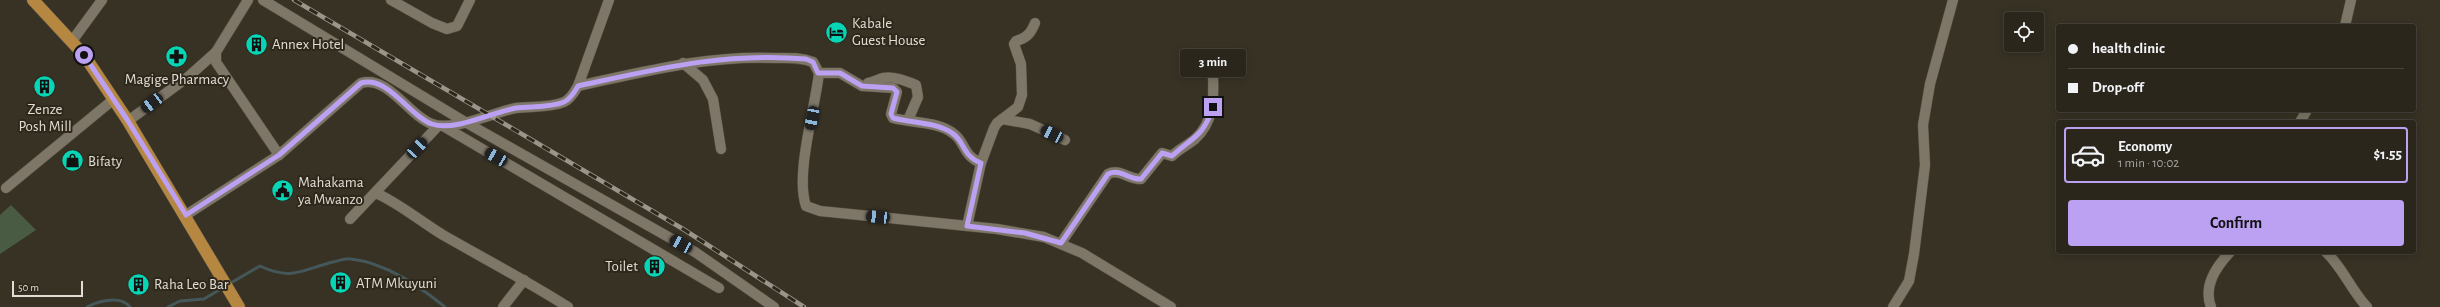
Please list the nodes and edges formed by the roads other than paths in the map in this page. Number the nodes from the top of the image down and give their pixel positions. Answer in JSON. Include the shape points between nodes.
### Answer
{"nodes":[{"id":1,"x":34,"y":0,"type":"edge"},
{"id":2,"x":102,"y":0,"type":"edge"},
{"id":3,"x":248,"y":0,"type":"edge"},
{"id":4,"x":263,"y":0,"type":"edge"},
{"id":5,"x":391,"y":0,"type":"edge"},
{"id":6,"x":470,"y":0,"type":"edge"},
{"id":7,"x":609,"y":0,"type":"edge"},
{"id":8,"x":1953,"y":0,"type":"edge"},
{"id":9,"x":2351,"y":0,"type":"edge"},
{"id":10,"x":1036,"y":23,"type":"dead end"},
{"id":11,"x":2345,"y":24,"type":"edge"},
{"id":12,"x":72,"y":40,"type":"junction"},
{"id":13,"x":216,"y":52,"type":"junction"},
{"id":14,"x":683,"y":63,"type":"junction"},
{"id":15,"x":818,"y":73,"type":"junction"},
{"id":16,"x":1213,"y":75,"type":"dead end"},
{"id":17,"x":858,"y":83,"type":"junction"},
{"id":18,"x":578,"y":86,"type":"junction"},
{"id":19,"x":114,"y":99,"type":"junction"},
{"id":20,"x":1002,"y":119,"type":"junction"},
{"id":21,"x":908,"y":120,"type":"junction"},
{"id":22,"x":128,"y":121,"type":"junction"},
{"id":23,"x":465,"y":122,"type":"junction"},
{"id":24,"x":441,"y":126,"type":"junction"},
{"id":25,"x":1065,"y":140,"type":"dead end"},
{"id":26,"x":721,"y":149,"type":"dead end"},
{"id":27,"x":279,"y":155,"type":"junction"},
{"id":28,"x":981,"y":163,"type":"junction"},
{"id":29,"x":6,"y":188,"type":"dead end"},
{"id":30,"x":376,"y":193,"type":"junction"},
{"id":31,"x":186,"y":215,"type":"junction"},
{"id":32,"x":350,"y":219,"type":"dead end"},
{"id":33,"x":967,"y":226,"type":"junction"},
{"id":34,"x":1061,"y":243,"type":"junction"},
{"id":35,"x":2228,"y":254,"type":"edge"},
{"id":36,"x":2327,"y":254,"type":"edge"},
{"id":37,"x":524,"y":280,"type":"junction"},
{"id":38,"x":719,"y":288,"type":"dead end"},
{"id":39,"x":239,"y":307,"type":"edge"},
{"id":40,"x":503,"y":307,"type":"edge"},
{"id":41,"x":568,"y":307,"type":"edge"},
{"id":42,"x":774,"y":307,"type":"edge"},
{"id":43,"x":1171,"y":307,"type":"edge"},
{"id":44,"x":1893,"y":307,"type":"edge"},
{"id":45,"x":2211,"y":307,"type":"edge"},
{"id":46,"x":2367,"y":307,"type":"edge"}],
"edges":[{"from":1,"to":12,"type":"highway"},
{"from":2,"to":12,"type":"street"},
{"from":3,"to":13,"type":"street"},
{"from":4,"to":23,"type":"street"},
{"from":5,"to":6,"type":"street","via":[[447,29],[456,26]]},
{"from":7,"to":18,"type":"street"},
{"from":8,"to":44,"type":"street","via":[[1930,84],[1923,125],[1925,165],[1909,281]]},
{"from":9,"to":11,"type":"street"},
{"from":10,"to":20,"type":"street","via":[[1024,39],[1014,44],[1021,64],[1022,95],[1018,107]]},
{"from":12,"to":19,"type":"highway"},
{"from":13,"to":22,"type":"street","via":[[188,77]]},
{"from":13,"to":27,"type":"street","via":[[218,66]]},
{"from":14,"to":15,"type":"street","via":[[744,56],[796,58],[813,62]]},
{"from":14,"to":18,"type":"street"},
{"from":14,"to":26,"type":"street","via":[[703,80],[713,99]]},
{"from":15,"to":17,"type":"street","via":[[840,73]]},
{"from":15,"to":33,"type":"street","via":[[806,157],[803,197],[806,206],[820,211]]},
{"from":16,"to":34,"type":"street","via":[[1213,107],[1208,123],[1201,133],[1172,156],[1162,153],[1141,179],[1118,172],[1108,174]]},
{"from":17,"to":21,"type":"street","via":[[894,89],[897,95],[891,114],[893,118]]},
{"from":17,"to":21,"type":"street","via":[[891,78],[916,85],[918,97]]},
{"from":18,"to":23,"type":"street","via":[[564,102],[515,108]]},
{"from":19,"to":22,"type":"highway"},
{"from":19,"to":29,"type":"street"},
{"from":20,"to":25,"type":"street","via":[[1039,127]]},
{"from":20,"to":28,"type":"street","via":[[994,128]]},
{"from":21,"to":28,"type":"street","via":[[954,133],[969,157]]},
{"from":22,"to":31,"type":"highway"},
{"from":23,"to":24,"type":"street"},
{"from":23,"to":42,"type":"street","via":[[695,252]]},
{"from":24,"to":27,"type":"street","via":[[430,123],[383,86],[368,81],[361,83]]},
{"from":24,"to":30,"type":"street"},
{"from":24,"to":38,"type":"street"},
{"from":27,"to":31,"type":"street"},
{"from":28,"to":33,"type":"street"},
{"from":30,"to":32,"type":"street"},
{"from":30,"to":37,"type":"street"},
{"from":31,"to":39,"type":"highway"},
{"from":33,"to":34,"type":"street","via":[[1025,233]]},
{"from":34,"to":43,"type":"street","via":[[1103,264]]},
{"from":35,"to":45,"type":"street","via":[[2212,276],[2208,294]]},
{"from":36,"to":46,"type":"street"},
{"from":37,"to":40,"type":"street"},
{"from":37,"to":41,"type":"street"}]}
